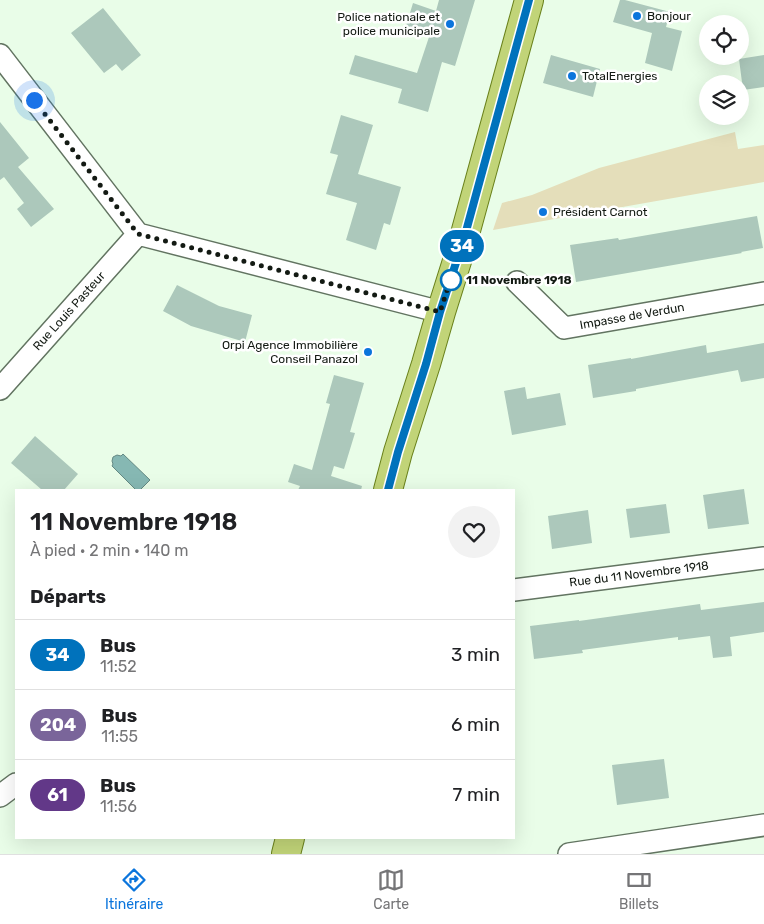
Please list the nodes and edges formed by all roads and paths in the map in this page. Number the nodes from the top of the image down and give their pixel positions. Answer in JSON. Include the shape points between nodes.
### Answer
{"nodes":[{"id":1,"x":529,"y":0,"type":"edge"},
{"id":2,"x":0,"y":55,"type":"edge"},
{"id":3,"x":138,"y":234,"type":"junction"},
{"id":4,"x":517,"y":282,"type":"dead end"},
{"id":5,"x":764,"y":294,"type":"edge"},
{"id":6,"x":440,"y":312,"type":"junction"},
{"id":7,"x":0,"y":388,"type":"edge"},
{"id":8,"x":388,"y":489,"type":"edge"},
{"id":9,"x":764,"y":558,"type":"edge"},
{"id":10,"x":515,"y":590,"type":"edge"},
{"id":11,"x":15,"y":785,"type":"edge"},
{"id":12,"x":0,"y":796,"type":"edge"},
{"id":13,"x":764,"y":825,"type":"edge"},
{"id":14,"x":290,"y":839,"type":"edge"},
{"id":15,"x":286,"y":854,"type":"edge"},
{"id":16,"x":569,"y":854,"type":"edge"}],
"edges":[{"from":1,"to":6,"type":"main road","via":[[468,225]]},
{"from":2,"to":3,"type":"street"},
{"from":3,"to":6,"type":"street"},
{"from":3,"to":7,"type":"street","name":"Rue Louis Pasteur"},
{"from":4,"to":5,"type":"street","name":"Impasse de Verdun","via":[[564,328]]},
{"from":6,"to":8,"type":"main road"},
{"from":9,"to":10,"type":"street","name":"Rue du 11 Novembre 1918"},
{"from":11,"to":12,"type":"street"},
{"from":13,"to":16,"type":"street"},
{"from":14,"to":15,"type":"main road"}]}
